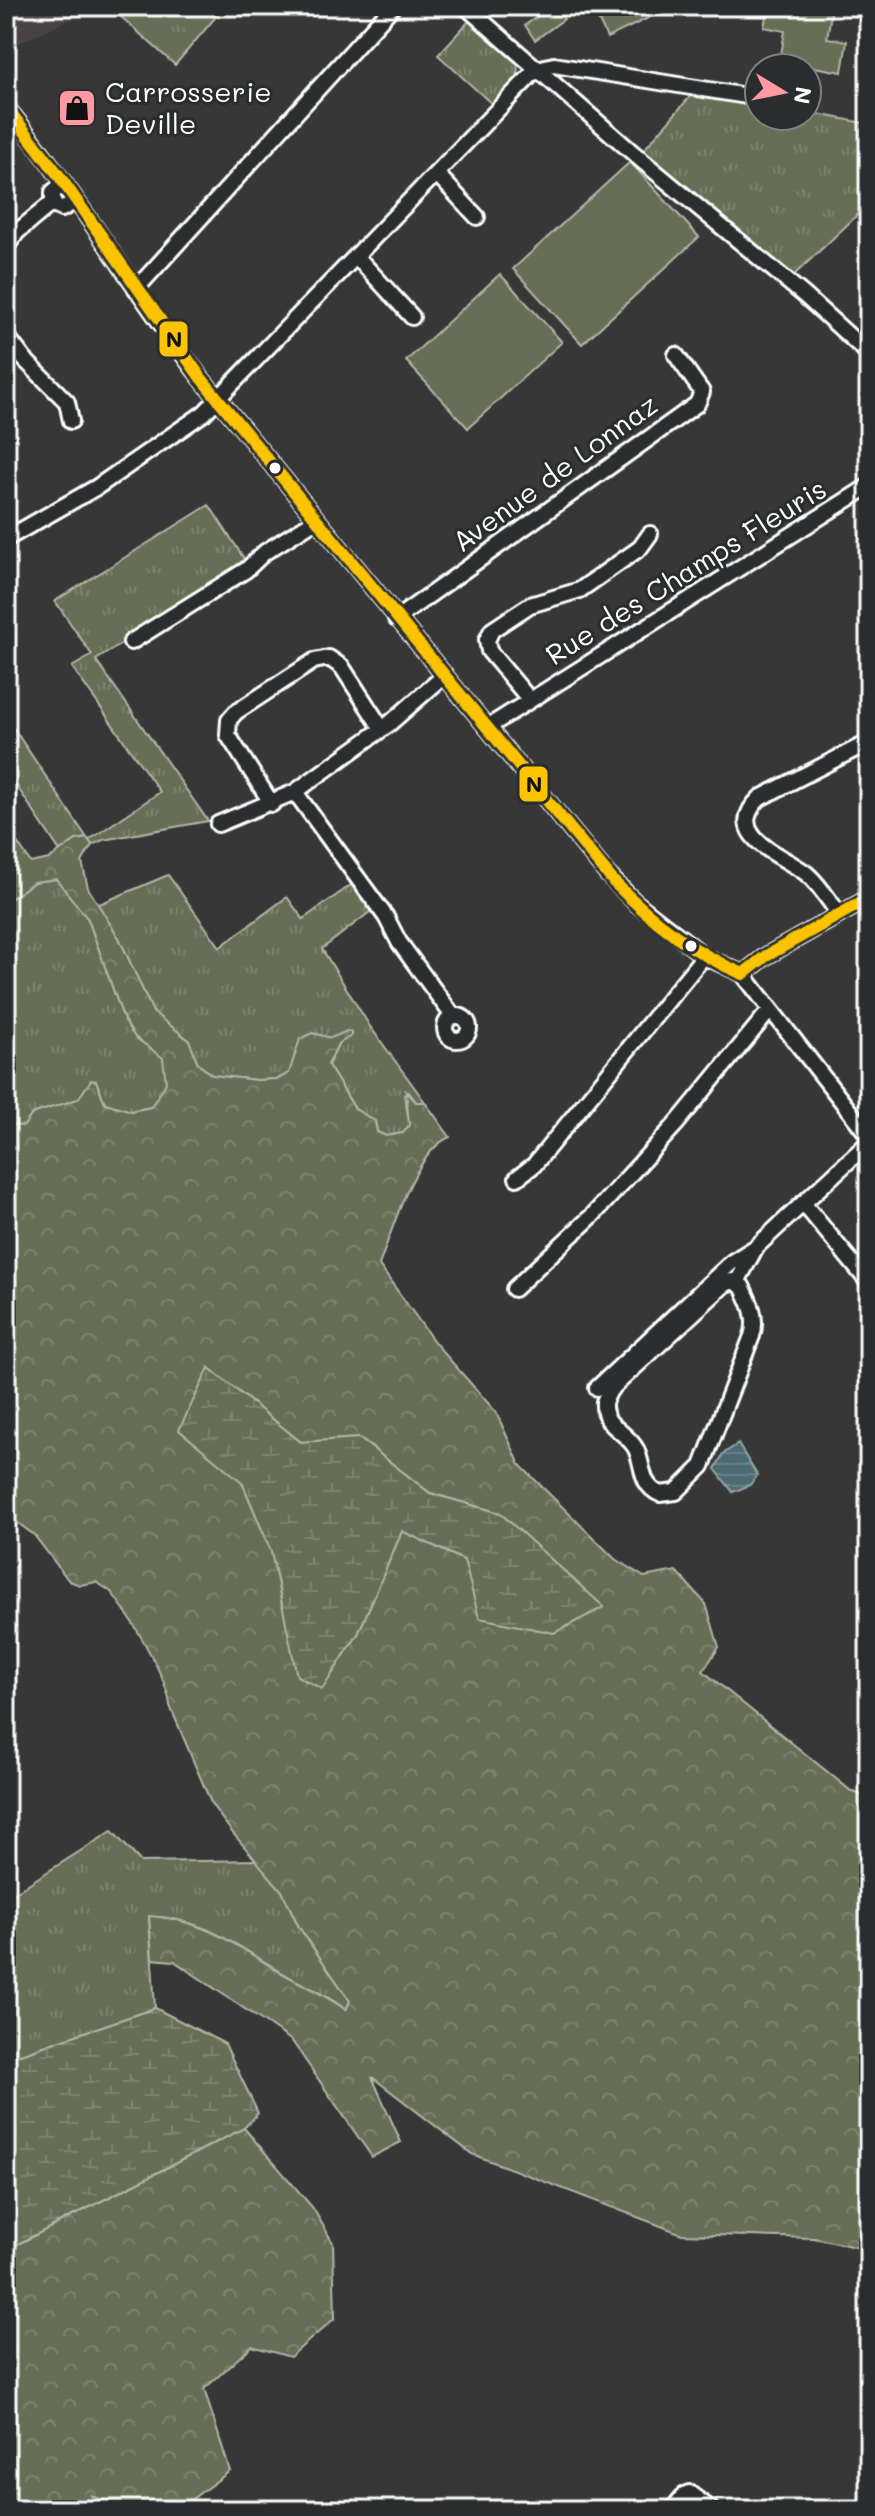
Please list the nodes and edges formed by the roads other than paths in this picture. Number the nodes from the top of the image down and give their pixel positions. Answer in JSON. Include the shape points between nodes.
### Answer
{"nodes":[{"id":1,"x":393,"y":6,"type":"edge"},
{"id":2,"x":465,"y":6,"type":"edge"},
{"id":3,"x":537,"y":69,"type":"junction"},
{"id":4,"x":743,"y":95,"type":"edge"},
{"id":5,"x":6,"y":107,"type":"edge"},
{"id":6,"x":436,"y":173,"type":"junction"},
{"id":7,"x":64,"y":183,"type":"junction"},
{"id":8,"x":76,"y":201,"type":"junction"},
{"id":9,"x":52,"y":203,"type":"junction"},
{"id":10,"x":477,"y":217,"type":"dead end"},
{"id":11,"x":6,"y":220,"type":"edge"},
{"id":12,"x":17,"y":232,"type":"junction"},
{"id":13,"x":6,"y":247,"type":"edge"},
{"id":14,"x":356,"y":256,"type":"junction"},
{"id":15,"x":136,"y":289,"type":"junction"},
{"id":16,"x":412,"y":317,"type":"dead end"},
{"id":17,"x":6,"y":335,"type":"edge"},
{"id":18,"x":869,"y":354,"type":"edge"},
{"id":19,"x":676,"y":355,"type":"dead end"},
{"id":20,"x":218,"y":399,"type":"junction"},
{"id":21,"x":71,"y":421,"type":"dead end"},
{"id":22,"x":869,"y":486,"type":"edge"},
{"id":23,"x":316,"y":520,"type":"junction"},
{"id":24,"x":650,"y":534,"type":"dead end"},
{"id":25,"x":6,"y":539,"type":"edge"},
{"id":26,"x":396,"y":619,"type":"junction"},
{"id":27,"x":131,"y":642,"type":"dead end"},
{"id":28,"x":445,"y":675,"type":"junction"},
{"id":29,"x":530,"y":700,"type":"junction"},
{"id":30,"x":488,"y":727,"type":"junction"},
{"id":31,"x":382,"y":729,"type":"junction"},
{"id":32,"x":869,"y":742,"type":"edge"},
{"id":33,"x":295,"y":792,"type":"junction"},
{"id":34,"x":272,"y":804,"type":"junction"},
{"id":35,"x":218,"y":824,"type":"dead end"},
{"id":36,"x":869,"y":898,"type":"edge"},
{"id":37,"x":839,"y":914,"type":"junction"},
{"id":38,"x":704,"y":956,"type":"junction"},
{"id":39,"x":743,"y":974,"type":"junction"},
{"id":40,"x":770,"y":1010,"type":"junction"},
{"id":41,"x":453,"y":1016,"type":"dead end"},
{"id":42,"x":869,"y":1136,"type":"edge"},
{"id":43,"x":869,"y":1142,"type":"edge"},
{"id":44,"x":517,"y":1178,"type":"dead end"},
{"id":45,"x":803,"y":1203,"type":"junction"},
{"id":46,"x":756,"y":1247,"type":"junction"},
{"id":47,"x":737,"y":1282,"type":"junction"},
{"id":48,"x":869,"y":1283,"type":"edge"},
{"id":49,"x":514,"y":1289,"type":"dead end"},
{"id":50,"x":597,"y":1388,"type":"dead end"},
{"id":51,"x":672,"y":2510,"type":"edge"},
{"id":52,"x":712,"y":2510,"type":"edge"}],
"edges":[{"from":1,"to":15,"type":"street"},
{"from":2,"to":3,"type":"street"},
{"from":3,"to":4,"type":"street","via":[[554,65]]},
{"from":3,"to":6,"type":"street"},
{"from":3,"to":18,"type":"street"},
{"from":5,"to":7,"type":"street"},
{"from":6,"to":10,"type":"street"},
{"from":6,"to":14,"type":"street"},
{"from":7,"to":8,"type":"street"},
{"from":7,"to":9,"type":"street","via":[[53,192]]},
{"from":8,"to":9,"type":"street","via":[[62,209]]},
{"from":8,"to":15,"type":"street"},
{"from":9,"to":12,"type":"street"},
{"from":11,"to":12,"type":"street"},
{"from":12,"to":13,"type":"street"},
{"from":14,"to":16,"type":"street"},
{"from":14,"to":20,"type":"street"},
{"from":15,"to":20,"type":"street"},
{"from":17,"to":21,"type":"street","via":[[67,402]]},
{"from":19,"to":26,"type":"street","name":"Avenue de Lonnaz","via":[[702,392],[697,404]]},
{"from":20,"to":23,"type":"street"},
{"from":20,"to":25,"type":"street","via":[[117,475]]},
{"from":22,"to":29,"type":"street","name":"Rue des Champs Fleuris"},
{"from":23,"to":26,"type":"street"},
{"from":23,"to":27,"type":"street"},
{"from":24,"to":29,"type":"street","name":"Rue des Champs Fleuris","via":[[640,548],[580,590],[536,602],[492,630],[489,651]]},
{"from":26,"to":28,"type":"street"},
{"from":28,"to":30,"type":"street"},
{"from":28,"to":31,"type":"street"},
{"from":29,"to":30,"type":"street","name":"Rue des Champs Fleuris"},
{"from":30,"to":38,"type":"street","via":[[618,886]]},
{"from":31,"to":33,"type":"street"},
{"from":31,"to":34,"type":"street","via":[[342,667],[329,658],[314,661],[236,712],[228,735]]},
{"from":32,"to":37,"type":"street","via":[[760,798],[750,814],[751,833],[759,844],[810,877]]},
{"from":33,"to":34,"type":"street"},
{"from":33,"to":41,"type":"street"},
{"from":34,"to":35,"type":"street"},
{"from":36,"to":37,"type":"street"},
{"from":37,"to":39,"type":"street"},
{"from":38,"to":39,"type":"street"},
{"from":38,"to":44,"type":"street","via":[[534,1165]]},
{"from":39,"to":40,"type":"street"},
{"from":40,"to":42,"type":"street"},
{"from":40,"to":49,"type":"street","via":[[593,1215]]},
{"from":43,"to":45,"type":"street"},
{"from":45,"to":46,"type":"street"},
{"from":45,"to":48,"type":"street"},
{"from":46,"to":47,"type":"street"},
{"from":46,"to":50,"type":"street","via":[[732,1262]]},
{"from":47,"to":47,"type":"street","via":[[724,1285],[610,1390],[604,1402],[607,1421],[632,1444],[647,1484],[660,1494],[676,1492],[702,1466],[752,1336],[754,1316]]},
{"from":51,"to":52,"type":"street","via":[[689,2493]]}]}
